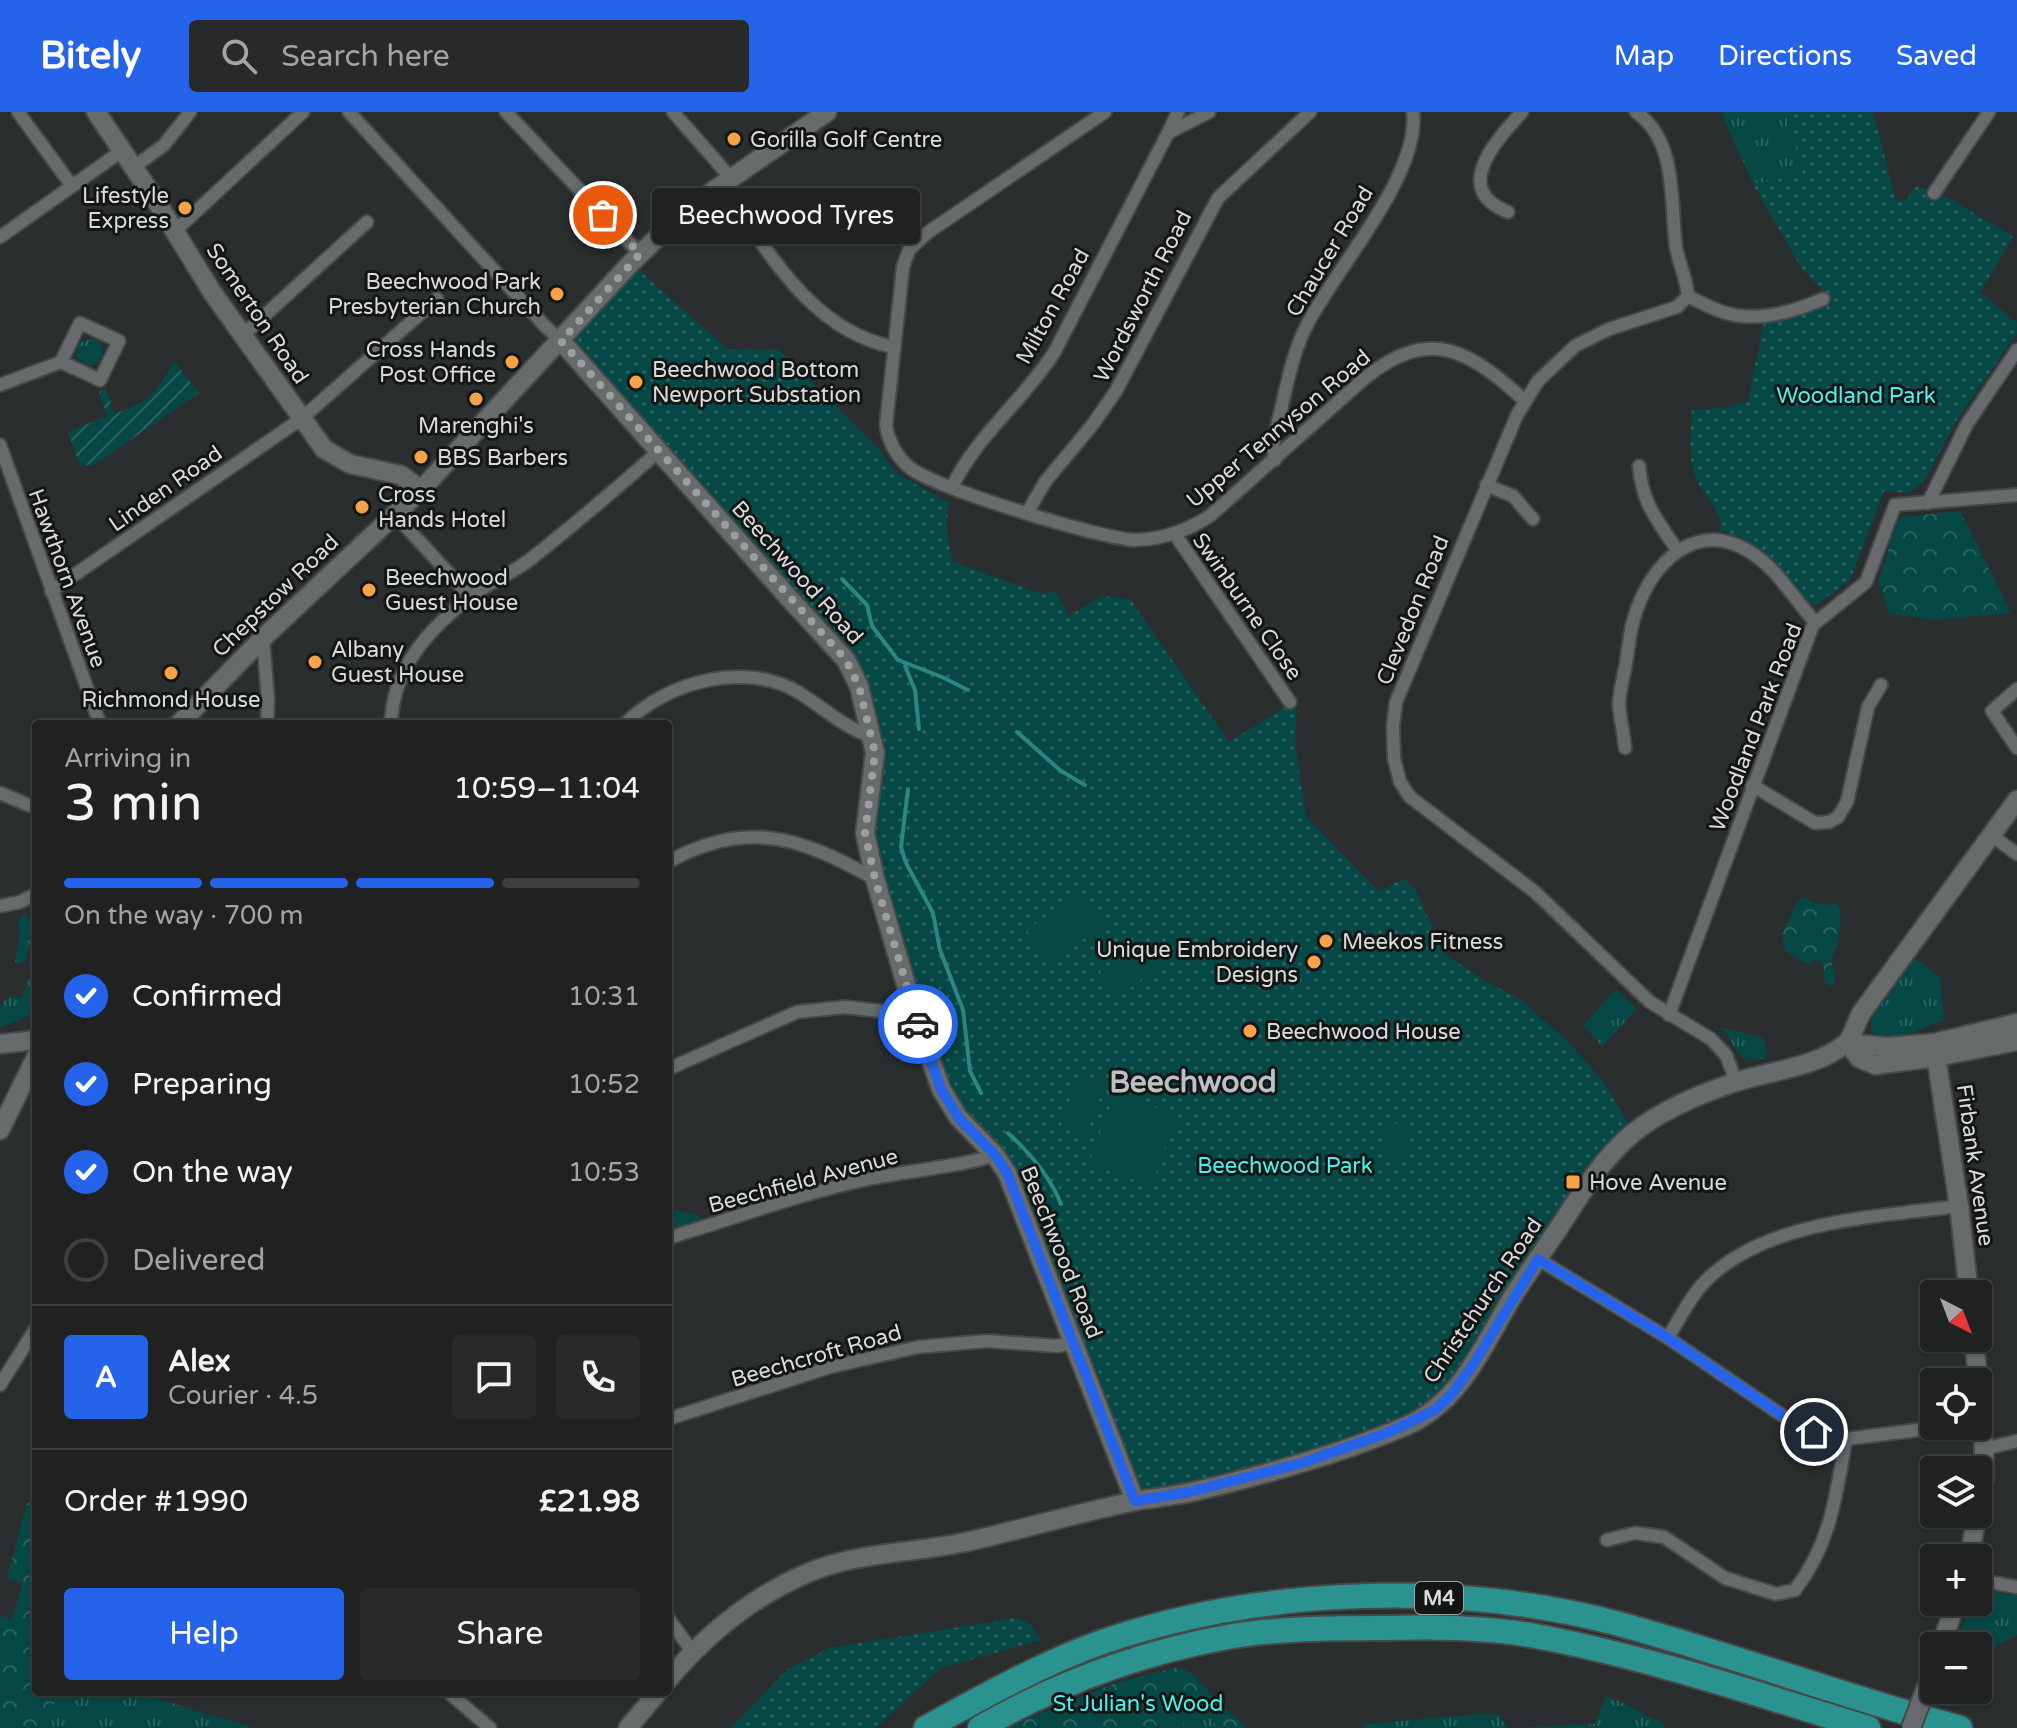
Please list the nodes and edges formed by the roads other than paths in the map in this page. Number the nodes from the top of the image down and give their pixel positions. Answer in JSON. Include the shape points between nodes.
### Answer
{"nodes":[{"id":1,"x":18,"y":112,"type":"edge"},
{"id":2,"x":96,"y":112,"type":"edge"},
{"id":3,"x":190,"y":112,"type":"edge"},
{"id":4,"x":303,"y":112,"type":"edge"},
{"id":5,"x":349,"y":112,"type":"edge"},
{"id":6,"x":506,"y":112,"type":"edge"},
{"id":7,"x":673,"y":112,"type":"edge"},
{"id":8,"x":827,"y":112,"type":"edge"},
{"id":9,"x":1105,"y":112,"type":"edge"},
{"id":10,"x":1178,"y":112,"type":"edge"},
{"id":11,"x":1209,"y":112,"type":"edge"},
{"id":12,"x":1310,"y":112,"type":"edge"},
{"id":13,"x":1413,"y":112,"type":"edge"},
{"id":14,"x":1522,"y":112,"type":"edge"},
{"id":15,"x":1636,"y":112,"type":"edge"},
{"id":16,"x":1989,"y":112,"type":"edge"},
{"id":17,"x":1168,"y":133,"type":"junction"},
{"id":18,"x":123,"y":150,"type":"junction"},
{"id":19,"x":134,"y":167,"type":"junction"},
{"id":20,"x":726,"y":181,"type":"junction"},
{"id":21,"x":72,"y":186,"type":"junction"},
{"id":22,"x":1934,"y":193,"type":"dead end"},
{"id":23,"x":1508,"y":212,"type":"dead end"},
{"id":24,"x":367,"y":222,"type":"dead end"},
{"id":25,"x":175,"y":231,"type":"junction"},
{"id":26,"x":0,"y":237,"type":"edge"},
{"id":27,"x":640,"y":254,"type":"junction"},
{"id":28,"x":1688,"y":296,"type":"junction"},
{"id":29,"x":437,"y":299,"type":"dead end"},
{"id":30,"x":1823,"y":299,"type":"dead end"},
{"id":31,"x":242,"y":336,"type":"junction"},
{"id":32,"x":561,"y":341,"type":"junction"},
{"id":33,"x":893,"y":347,"type":"junction"},
{"id":34,"x":2017,"y":350,"type":"edge"},
{"id":35,"x":61,"y":362,"type":"junction"},
{"id":36,"x":0,"y":385,"type":"edge"},
{"id":37,"x":1525,"y":401,"type":"junction"},
{"id":38,"x":301,"y":419,"type":"junction"},
{"id":39,"x":0,"y":445,"type":"edge"},
{"id":40,"x":659,"y":451,"type":"junction"},
{"id":41,"x":1275,"y":460,"type":"junction"},
{"id":42,"x":1639,"y":466,"type":"dead end"},
{"id":43,"x":4,"y":468,"type":"edge"},
{"id":44,"x":1486,"y":485,"type":"junction"},
{"id":45,"x":952,"y":487,"type":"junction"},
{"id":46,"x":421,"y":490,"type":"junction"},
{"id":47,"x":2017,"y":495,"type":"edge"},
{"id":48,"x":1928,"y":503,"type":"junction"},
{"id":49,"x":1027,"y":513,"type":"junction"},
{"id":50,"x":395,"y":515,"type":"junction"},
{"id":51,"x":1533,"y":519,"type":"dead end"},
{"id":52,"x":1174,"y":533,"type":"junction"},
{"id":53,"x":1677,"y":550,"type":"junction"},
{"id":54,"x":51,"y":591,"type":"junction"},
{"id":55,"x":470,"y":596,"type":"junction"},
{"id":56,"x":1815,"y":622,"type":"junction"},
{"id":57,"x":263,"y":638,"type":"junction"},
{"id":58,"x":1881,"y":685,"type":"dead end"},
{"id":59,"x":2017,"y":689,"type":"edge"},
{"id":60,"x":1290,"y":702,"type":"dead end"},
{"id":61,"x":99,"y":720,"type":"edge"},
{"id":62,"x":183,"y":720,"type":"edge"},
{"id":63,"x":267,"y":720,"type":"edge"},
{"id":64,"x":391,"y":720,"type":"edge"},
{"id":65,"x":630,"y":720,"type":"edge"},
{"id":66,"x":873,"y":737,"type":"junction"},
{"id":67,"x":1625,"y":748,"type":"dead end"},
{"id":68,"x":2017,"y":748,"type":"edge"},
{"id":69,"x":1752,"y":785,"type":"junction"},
{"id":70,"x":0,"y":793,"type":"edge"},
{"id":71,"x":2017,"y":800,"type":"edge"},
{"id":72,"x":32,"y":806,"type":"edge"},
{"id":73,"x":1992,"y":836,"type":"junction"},
{"id":74,"x":2017,"y":854,"type":"edge"},
{"id":75,"x":672,"y":860,"type":"edge"},
{"id":76,"x":875,"y":879,"type":"junction"},
{"id":77,"x":32,"y":896,"type":"edge"},
{"id":78,"x":0,"y":906,"type":"edge"},
{"id":79,"x":915,"y":1015,"type":"junction"},
{"id":80,"x":1669,"y":1015,"type":"junction"},
{"id":81,"x":2017,"y":1023,"type":"edge"},
{"id":82,"x":32,"y":1040,"type":"edge"},
{"id":83,"x":2017,"y":1041,"type":"edge"},
{"id":84,"x":1848,"y":1043,"type":"junction"},
{"id":85,"x":0,"y":1044,"type":"edge"},
{"id":86,"x":1935,"y":1050,"type":"junction"},
{"id":87,"x":32,"y":1065,"type":"edge"},
{"id":88,"x":672,"y":1067,"type":"edge"},
{"id":89,"x":1736,"y":1082,"type":"junction"},
{"id":90,"x":0,"y":1130,"type":"edge"},
{"id":91,"x":995,"y":1155,"type":"junction"},
{"id":92,"x":1959,"y":1206,"type":"junction"},
{"id":93,"x":672,"y":1237,"type":"edge"},
{"id":94,"x":1538,"y":1259,"type":"junction"},
{"id":95,"x":1967,"y":1280,"type":"edge"},
{"id":96,"x":32,"y":1334,"type":"edge"},
{"id":97,"x":1668,"y":1338,"type":"junction"},
{"id":98,"x":1072,"y":1343,"type":"junction"},
{"id":99,"x":0,"y":1385,"type":"edge"},
{"id":100,"x":672,"y":1418,"type":"edge"},
{"id":101,"x":1920,"y":1430,"type":"edge"},
{"id":102,"x":1846,"y":1439,"type":"junction"},
{"id":103,"x":1983,"y":1440,"type":"edge"},
{"id":104,"x":2017,"y":1441,"type":"edge"},
{"id":105,"x":1984,"y":1449,"type":"junction"},
{"id":106,"x":1135,"y":1501,"type":"junction"},
{"id":107,"x":1607,"y":1540,"type":"dead end"},
{"id":108,"x":1972,"y":1544,"type":"edge"},
{"id":109,"x":1992,"y":1583,"type":"edge"},
{"id":110,"x":2017,"y":1587,"type":"edge"},
{"id":111,"x":672,"y":1624,"type":"edge"},
{"id":112,"x":692,"y":1651,"type":"junction"},
{"id":113,"x":672,"y":1675,"type":"edge"},
{"id":114,"x":453,"y":1696,"type":"edge"},
{"id":115,"x":655,"y":1696,"type":"edge"},
{"id":116,"x":1920,"y":1704,"type":"edge"},
{"id":117,"x":490,"y":1728,"type":"edge"},
{"id":118,"x":628,"y":1728,"type":"edge"},
{"id":119,"x":926,"y":1728,"type":"edge"},
{"id":120,"x":980,"y":1728,"type":"edge"},
{"id":121,"x":1868,"y":1728,"type":"edge"},
{"id":122,"x":1911,"y":1728,"type":"edge"},
{"id":123,"x":1960,"y":1728,"type":"edge"}],
"edges":[{"from":1,"to":21,"type":"street"},
{"from":2,"to":18,"type":"street","name":"Somerton Road"},
{"from":3,"to":19,"type":"street","via":[[164,145]]},
{"from":4,"to":25,"type":"street"},
{"from":5,"to":32,"type":"street"},
{"from":6,"to":27,"type":"street"},
{"from":7,"to":20,"type":"street"},
{"from":8,"to":20,"type":"street","name":"Chepstow Road"},
{"from":9,"to":33,"type":"street","name":"Upper Tennyson Road","via":[[915,242],[903,267]]},
{"from":10,"to":17,"type":"street","name":"Milton Road"},
{"from":11,"to":17,"type":"street"},
{"from":12,"to":49,"type":"street","name":"Wordsworth Road","via":[[1218,198],[1116,391]]},
{"from":13,"to":41,"type":"street","name":"Chaucer Road","via":[[1411,139],[1396,178],[1304,330],[1275,434]]},
{"from":14,"to":23,"type":"street","via":[[1491,150],[1481,177],[1488,200]]},
{"from":15,"to":28,"type":"street","via":[[1653,127],[1666,156]]},
{"from":16,"to":22,"type":"street"},
{"from":17,"to":45,"type":"street","name":"Milton Road","via":[[1055,351],[968,458]]},
{"from":18,"to":19,"type":"street","name":"Somerton Road"},
{"from":18,"to":21,"type":"street"},
{"from":19,"to":25,"type":"street","name":"Somerton Road"},
{"from":20,"to":27,"type":"street","name":"Chepstow Road"},
{"from":20,"to":33,"type":"street","via":[[800,293],[849,330]]},
{"from":21,"to":26,"type":"street"},
{"from":24,"to":31,"type":"street"},
{"from":25,"to":31,"type":"street","name":"Somerton Road"},
{"from":27,"to":32,"type":"street","name":"Chepstow Road"},
{"from":28,"to":30,"type":"street","via":[[1743,316],[1787,312]]},
{"from":28,"to":37,"type":"street","name":"Clevedon Road","via":[[1672,309],[1575,346],[1544,374]]},
{"from":29,"to":38,"type":"street","name":"Linden Road"},
{"from":31,"to":38,"type":"street","name":"Somerton Road"},
{"from":32,"to":40,"type":"street","name":"Beechwood Road"},
{"from":32,"to":46,"type":"street","name":"Chepstow Road"},
{"from":33,"to":45,"type":"street","name":"Upper Tennyson Road","via":[[886,425],[890,442],[911,469]]},
{"from":34,"to":48,"type":"street","via":[[1971,417]]},
{"from":35,"to":35,"type":"street","via":[[80,323],[119,341],[100,380]]},
{"from":35,"to":36,"type":"street"},
{"from":37,"to":41,"type":"street","name":"Upper Tennyson Road","via":[[1472,358],[1439,349],[1415,351],[1376,369]]},
{"from":37,"to":44,"type":"street","name":"Clevedon Road"},
{"from":38,"to":46,"type":"street","name":"Somerton Road","via":[[324,449],[350,464],[401,475]]},
{"from":38,"to":54,"type":"street","name":"Linden Road"},
{"from":39,"to":43,"type":"street","name":"Hawthorn Avenue"},
{"from":40,"to":55,"type":"street","via":[[536,555]]},
{"from":40,"to":66,"type":"street","name":"Beechwood Road","via":[[846,660]]},
{"from":41,"to":52,"type":"street","name":"Upper Tennyson Road","via":[[1211,515]]},
{"from":42,"to":53,"type":"street","via":[[1646,502]]},
{"from":43,"to":54,"type":"street","name":"Hawthorn Avenue"},
{"from":44,"to":51,"type":"street","via":[[1513,496]]},
{"from":44,"to":80,"type":"street","name":"Clevedon Road","via":[[1396,702],[1393,746],[1400,782],[1414,801],[1527,886]]},
{"from":45,"to":49,"type":"street","name":"Upper Tennyson Road"},
{"from":46,"to":50,"type":"street","name":"Chepstow Road"},
{"from":47,"to":48,"type":"street"},
{"from":48,"to":56,"type":"street","name":"Woodland Park Road","via":[[1895,505],[1866,582]]},
{"from":49,"to":52,"type":"street","name":"Upper Tennyson Road","via":[[1122,539]]},
{"from":50,"to":55,"type":"street"},
{"from":50,"to":57,"type":"street","name":"Chepstow Road"},
{"from":52,"to":60,"type":"street","name":"Swinburne Close"},
{"from":53,"to":56,"type":"street","via":[[1713,540],[1742,547],[1765,563]]},
{"from":53,"to":67,"type":"street","via":[[1635,614],[1619,702]]},
{"from":54,"to":61,"type":"street","name":"Hawthorn Avenue"},
{"from":55,"to":64,"type":"street","via":[[417,650],[400,676]]},
{"from":56,"to":69,"type":"street","name":"Woodland Park Road"},
{"from":57,"to":62,"type":"street","name":"Chepstow Road"},
{"from":57,"to":63,"type":"street"},
{"from":58,"to":69,"type":"street","via":[[1868,707],[1847,802],[1838,817],[1815,823]]},
{"from":59,"to":68,"type":"street","via":[[1992,711]]},
{"from":65,"to":66,"type":"street","via":[[673,692],[727,676],[795,691],[853,731]]},
{"from":66,"to":76,"type":"street","name":"Beechwood Road","via":[[875,769],[865,833]]},
{"from":69,"to":80,"type":"street","name":"Woodland Park Road"},
{"from":70,"to":72,"type":"street"},
{"from":71,"to":73,"type":"street"},
{"from":73,"to":74,"type":"street"},
{"from":73,"to":84,"type":"street","via":[[1862,1012]]},
{"from":75,"to":76,"type":"street","via":[[725,840],[782,838]]},
{"from":76,"to":79,"type":"street","name":"Beechwood Road"},
{"from":77,"to":78,"type":"street"},
{"from":79,"to":88,"type":"street","via":[[845,1007],[797,1012]]},
{"from":79,"to":91,"type":"street","name":"Beechwood Road","via":[[941,1089],[958,1117]]},
{"from":80,"to":89,"type":"street","name":"Clevedon Road","via":[[1717,1044]]},
{"from":81,"to":86,"type":"street"},
{"from":82,"to":85,"type":"street"},
{"from":83,"to":86,"type":"street"},
{"from":84,"to":86,"type":"street"},
{"from":84,"to":89,"type":"street","name":"Christchurch Road","via":[[1810,1061]]},
{"from":86,"to":92,"type":"street","name":"Firbank Avenue"},
{"from":87,"to":90,"type":"street"},
{"from":89,"to":94,"type":"street","name":"Christchurch Road","via":[[1653,1120],[1619,1145]]},
{"from":91,"to":93,"type":"street","name":"Beechfield Avenue","via":[[868,1179]]},
{"from":91,"to":98,"type":"street","name":"Beechwood Road","via":[[1007,1173]]},
{"from":92,"to":95,"type":"street","name":"Firbank Avenue"},
{"from":92,"to":97,"type":"street","via":[[1819,1224],[1751,1251],[1702,1286]]},
{"from":94,"to":97,"type":"street"},
{"from":94,"to":106,"type":"street","name":"Christchurch Road","via":[[1473,1365],[1435,1410],[1302,1463]]},
{"from":96,"to":99,"type":"street"},
{"from":97,"to":102,"type":"street","via":[[1789,1420]]},
{"from":98,"to":100,"type":"street","name":"Beechcroft Road","via":[[987,1341],[918,1347],[830,1367]]},
{"from":98,"to":106,"type":"street","name":"Beechwood Road"},
{"from":101,"to":102,"type":"street"},
{"from":102,"to":107,"type":"street","via":[[1830,1525],[1813,1567],[1795,1590],[1776,1594],[1725,1578],[1664,1537],[1635,1533]]},
{"from":103,"to":105,"type":"street"},
{"from":104,"to":105,"type":"street"},
{"from":105,"to":108,"type":"street"},
{"from":106,"to":112,"type":"street","name":"Christchurch Road","via":[[962,1543],[815,1570],[735,1613]]},
{"from":109,"to":110,"type":"street"},
{"from":111,"to":112,"type":"street"},
{"from":112,"to":113,"type":"street","name":"Christchurch Road"},
{"from":114,"to":117,"type":"street"},
{"from":115,"to":118,"type":"street"},
{"from":116,"to":122,"type":"street","bridge":true},
{"from":119,"to":123,"type":"highway","number":"M4","via":[[1106,1641],[1218,1611],[1339,1595],[1511,1604],[1617,1624]]},
{"from":120,"to":121,"type":"highway","number":"M4","via":[[1116,1665],[1224,1638],[1325,1628],[1421,1627],[1513,1633],[1600,1650]]}]}
